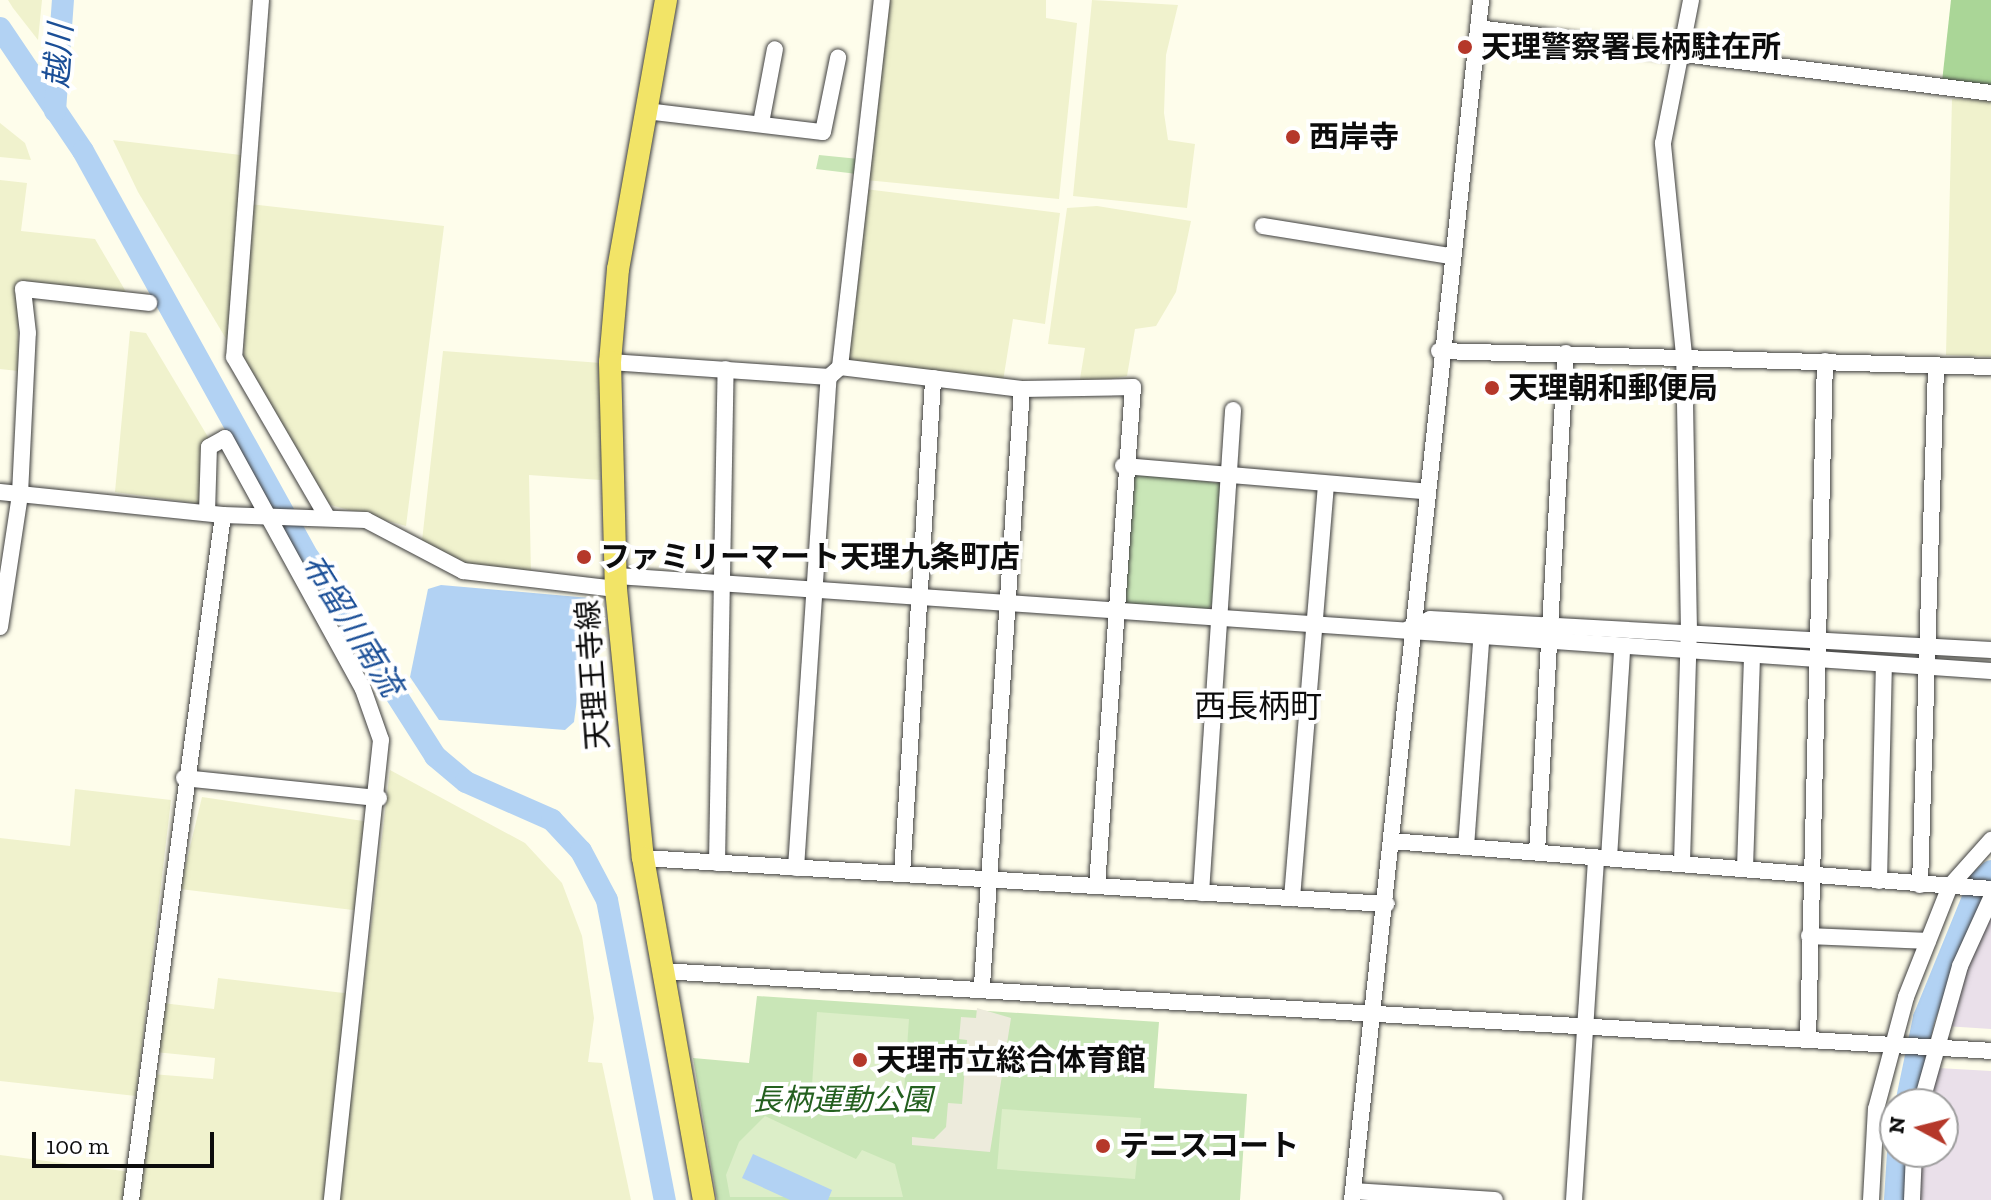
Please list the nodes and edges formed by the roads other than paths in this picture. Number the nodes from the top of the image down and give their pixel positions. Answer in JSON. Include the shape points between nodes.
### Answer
{"nodes":[{"id":1,"x":261,"y":0,"type":"edge"},
{"id":2,"x":666,"y":0,"type":"edge"},
{"id":3,"x":882,"y":0,"type":"edge"},
{"id":4,"x":1481,"y":0,"type":"edge"},
{"id":5,"x":1691,"y":0,"type":"edge"},
{"id":6,"x":1478,"y":28,"type":"junction"},
{"id":7,"x":775,"y":49,"type":"dead end"},
{"id":8,"x":838,"y":58,"type":"dead end"},
{"id":9,"x":1681,"y":59,"type":"junction"},
{"id":10,"x":1991,"y":93,"type":"edge"},
{"id":11,"x":646,"y":111,"type":"junction"},
{"id":12,"x":761,"y":123,"type":"junction"},
{"id":13,"x":1263,"y":226,"type":"dead end"},
{"id":14,"x":1452,"y":248,"type":"junction"},
{"id":15,"x":149,"y":303,"type":"dead end"},
{"id":16,"x":1439,"y":351,"type":"junction"},
{"id":17,"x":1566,"y":353,"type":"junction"},
{"id":18,"x":1684,"y":355,"type":"junction"},
{"id":19,"x":1825,"y":361,"type":"junction"},
{"id":20,"x":610,"y":362,"type":"junction"},
{"id":21,"x":1936,"y":366,"type":"junction"},
{"id":22,"x":1991,"y":367,"type":"edge"},
{"id":23,"x":726,"y":369,"type":"junction"},
{"id":24,"x":834,"y":372,"type":"junction"},
{"id":25,"x":933,"y":378,"type":"junction"},
{"id":26,"x":1022,"y":389,"type":"junction"},
{"id":27,"x":1233,"y":410,"type":"dead end"},
{"id":28,"x":1123,"y":466,"type":"junction"},
{"id":29,"x":1229,"y":475,"type":"junction"},
{"id":30,"x":1326,"y":484,"type":"junction"},
{"id":31,"x":1423,"y":491,"type":"junction"},
{"id":32,"x":0,"y":492,"type":"edge"},
{"id":33,"x":20,"y":494,"type":"junction"},
{"id":34,"x":215,"y":514,"type":"junction"},
{"id":35,"x":267,"y":517,"type":"junction"},
{"id":36,"x":322,"y":517,"type":"junction"},
{"id":37,"x":616,"y":583,"type":"junction"},
{"id":38,"x":719,"y":583,"type":"junction"},
{"id":39,"x":818,"y":590,"type":"junction"},
{"id":40,"x":919,"y":597,"type":"junction"},
{"id":41,"x":1008,"y":603,"type":"junction"},
{"id":42,"x":1113,"y":608,"type":"junction"},
{"id":43,"x":1220,"y":615,"type":"junction"},
{"id":44,"x":1314,"y":623,"type":"junction"},
{"id":45,"x":1551,"y":626,"type":"junction"},
{"id":46,"x":0,"y":627,"type":"edge"},
{"id":47,"x":1408,"y":629,"type":"junction"},
{"id":48,"x":1689,"y":632,"type":"junction"},
{"id":49,"x":1816,"y":638,"type":"junction"},
{"id":50,"x":1481,"y":641,"type":"junction"},
{"id":51,"x":1550,"y":646,"type":"junction"},
{"id":52,"x":1927,"y":647,"type":"junction"},
{"id":53,"x":1622,"y":650,"type":"junction"},
{"id":54,"x":1991,"y":650,"type":"edge"},
{"id":55,"x":1688,"y":654,"type":"junction"},
{"id":56,"x":1752,"y":657,"type":"junction"},
{"id":57,"x":1814,"y":660,"type":"junction"},
{"id":58,"x":1884,"y":664,"type":"junction"},
{"id":59,"x":1926,"y":667,"type":"junction"},
{"id":60,"x":1991,"y":671,"type":"edge"},
{"id":61,"x":184,"y":778,"type":"junction"},
{"id":62,"x":379,"y":798,"type":"junction"},
{"id":63,"x":1991,"y":840,"type":"edge"},
{"id":64,"x":1391,"y":841,"type":"junction"},
{"id":65,"x":1466,"y":847,"type":"junction"},
{"id":66,"x":1537,"y":852,"type":"junction"},
{"id":67,"x":643,"y":858,"type":"junction"},
{"id":68,"x":1603,"y":858,"type":"junction"},
{"id":69,"x":1682,"y":862,"type":"junction"},
{"id":70,"x":717,"y":863,"type":"junction"},
{"id":71,"x":796,"y":868,"type":"junction"},
{"id":72,"x":1745,"y":868,"type":"junction"},
{"id":73,"x":902,"y":874,"type":"junction"},
{"id":74,"x":1809,"y":875,"type":"junction"},
{"id":75,"x":989,"y":880,"type":"junction"},
{"id":76,"x":1879,"y":881,"type":"junction"},
{"id":77,"x":1920,"y":885,"type":"junction"},
{"id":78,"x":1097,"y":886,"type":"junction"},
{"id":79,"x":1955,"y":886,"type":"junction"},
{"id":80,"x":1990,"y":889,"type":"edge"},
{"id":81,"x":1201,"y":893,"type":"junction"},
{"id":82,"x":1292,"y":898,"type":"junction"},
{"id":83,"x":1991,"y":898,"type":"edge"},
{"id":84,"x":1387,"y":904,"type":"junction"},
{"id":85,"x":1809,"y":936,"type":"junction"},
{"id":86,"x":1928,"y":941,"type":"junction"},
{"id":87,"x":662,"y":971,"type":"junction"},
{"id":88,"x":982,"y":985,"type":"junction"},
{"id":89,"x":1378,"y":1009,"type":"junction"},
{"id":90,"x":1583,"y":1025,"type":"junction"},
{"id":91,"x":1808,"y":1040,"type":"junction"},
{"id":92,"x":1897,"y":1045,"type":"junction"},
{"id":93,"x":1934,"y":1048,"type":"junction"},
{"id":94,"x":1991,"y":1051,"type":"edge"},
{"id":95,"x":1925,"y":1088,"type":"edge"},
{"id":96,"x":1913,"y":1168,"type":"edge"},
{"id":97,"x":1352,"y":1196,"type":"edge"},
{"id":98,"x":1472,"y":1199,"type":"edge"},
{"id":99,"x":131,"y":1200,"type":"edge"},
{"id":100,"x":332,"y":1200,"type":"edge"},
{"id":101,"x":704,"y":1200,"type":"edge"},
{"id":102,"x":1495,"y":1200,"type":"edge"},
{"id":103,"x":1574,"y":1200,"type":"edge"},
{"id":104,"x":1871,"y":1200,"type":"edge"},
{"id":105,"x":1912,"y":1200,"type":"edge"}],
"edges":[{"from":1,"to":36,"type":"street","via":[[234,357]]},
{"from":2,"to":11,"type":"main road","name":"天理王寺線"},
{"from":3,"to":24,"type":"street"},
{"from":4,"to":6,"type":"street"},
{"from":5,"to":9,"type":"street"},
{"from":6,"to":9,"type":"street"},
{"from":6,"to":14,"type":"street"},
{"from":7,"to":12,"type":"street"},
{"from":8,"to":12,"type":"street","via":[[823,132]]},
{"from":9,"to":10,"type":"street"},
{"from":9,"to":18,"type":"street","via":[[1663,143]]},
{"from":11,"to":12,"type":"street"},
{"from":11,"to":20,"type":"main road","name":"天理王寺線"},
{"from":13,"to":14,"type":"street"},
{"from":14,"to":16,"type":"street"},
{"from":15,"to":33,"type":"street","via":[[23,289],[28,333]]},
{"from":16,"to":17,"type":"street"},
{"from":16,"to":31,"type":"street"},
{"from":17,"to":18,"type":"street"},
{"from":17,"to":45,"type":"street"},
{"from":18,"to":19,"type":"street"},
{"from":18,"to":48,"type":"street"},
{"from":19,"to":21,"type":"street"},
{"from":19,"to":49,"type":"street"},
{"from":20,"to":23,"type":"street"},
{"from":20,"to":37,"type":"main road","name":"天理王寺線"},
{"from":21,"to":22,"type":"street"},
{"from":21,"to":52,"type":"street"},
{"from":23,"to":24,"type":"street"},
{"from":23,"to":38,"type":"street"},
{"from":24,"to":25,"type":"street"},
{"from":24,"to":39,"type":"street"},
{"from":25,"to":26,"type":"street"},
{"from":25,"to":40,"type":"street"},
{"from":26,"to":28,"type":"street","via":[[1133,387]]},
{"from":26,"to":41,"type":"street"},
{"from":27,"to":29,"type":"street"},
{"from":28,"to":29,"type":"street"},
{"from":28,"to":42,"type":"street"},
{"from":29,"to":30,"type":"street"},
{"from":29,"to":43,"type":"street"},
{"from":30,"to":31,"type":"street"},
{"from":30,"to":44,"type":"street"},
{"from":31,"to":47,"type":"street"},
{"from":32,"to":33,"type":"street"},
{"from":33,"to":34,"type":"street"},
{"from":33,"to":46,"type":"street"},
{"from":34,"to":35,"type":"street"},
{"from":34,"to":35,"type":"street","via":[[209,447],[225,438]]},
{"from":34,"to":61,"type":"street"},
{"from":35,"to":36,"type":"street"},
{"from":35,"to":62,"type":"street","via":[[363,689],[381,740]]},
{"from":36,"to":37,"type":"street","via":[[366,520],[479,576]]},
{"from":37,"to":38,"type":"street"},
{"from":37,"to":67,"type":"main road","name":"天理王寺線"},
{"from":38,"to":39,"type":"street"},
{"from":38,"to":70,"type":"street"},
{"from":39,"to":40,"type":"street"},
{"from":39,"to":71,"type":"street"},
{"from":40,"to":41,"type":"street"},
{"from":40,"to":73,"type":"street"},
{"from":41,"to":42,"type":"street"},
{"from":41,"to":75,"type":"street"},
{"from":42,"to":43,"type":"street"},
{"from":42,"to":78,"type":"street"},
{"from":43,"to":44,"type":"street"},
{"from":43,"to":81,"type":"street"},
{"from":44,"to":47,"type":"street"},
{"from":44,"to":82,"type":"street"},
{"from":45,"to":47,"type":"street","via":[[1430,619]]},
{"from":45,"to":48,"type":"street"},
{"from":45,"to":51,"type":"street"},
{"from":47,"to":50,"type":"street"},
{"from":47,"to":64,"type":"street"},
{"from":48,"to":49,"type":"street"},
{"from":48,"to":55,"type":"street"},
{"from":49,"to":52,"type":"street"},
{"from":49,"to":57,"type":"street"},
{"from":50,"to":51,"type":"street"},
{"from":50,"to":65,"type":"street"},
{"from":51,"to":53,"type":"street"},
{"from":51,"to":66,"type":"street"},
{"from":52,"to":54,"type":"street"},
{"from":52,"to":59,"type":"street"},
{"from":53,"to":55,"type":"street"},
{"from":53,"to":68,"type":"street"},
{"from":55,"to":56,"type":"street"},
{"from":55,"to":69,"type":"street"},
{"from":56,"to":57,"type":"street"},
{"from":56,"to":72,"type":"street"},
{"from":57,"to":58,"type":"street"},
{"from":57,"to":74,"type":"street"},
{"from":58,"to":59,"type":"street"},
{"from":58,"to":76,"type":"street"},
{"from":59,"to":60,"type":"street"},
{"from":59,"to":77,"type":"street"},
{"from":61,"to":62,"type":"street"},
{"from":61,"to":99,"type":"street"},
{"from":62,"to":100,"type":"street"},
{"from":63,"to":79,"type":"street"},
{"from":64,"to":65,"type":"street"},
{"from":64,"to":84,"type":"street"},
{"from":65,"to":66,"type":"street"},
{"from":66,"to":68,"type":"street"},
{"from":67,"to":70,"type":"street"},
{"from":67,"to":87,"type":"main road","name":"天理王寺線"},
{"from":68,"to":69,"type":"street"},
{"from":68,"to":90,"type":"street"},
{"from":69,"to":72,"type":"street"},
{"from":70,"to":71,"type":"street"},
{"from":71,"to":73,"type":"street"},
{"from":72,"to":74,"type":"street"},
{"from":73,"to":75,"type":"street"},
{"from":74,"to":76,"type":"street"},
{"from":74,"to":85,"type":"street"},
{"from":75,"to":78,"type":"street"},
{"from":75,"to":88,"type":"street"},
{"from":76,"to":77,"type":"street"},
{"from":77,"to":79,"type":"street"},
{"from":78,"to":81,"type":"street"},
{"from":79,"to":80,"type":"street"},
{"from":79,"to":86,"type":"street"},
{"from":81,"to":82,"type":"street"},
{"from":82,"to":84,"type":"street"},
{"from":83,"to":93,"type":"street","via":[[1960,966]]},
{"from":84,"to":89,"type":"street"},
{"from":85,"to":86,"type":"street"},
{"from":85,"to":91,"type":"street"},
{"from":86,"to":92,"type":"street"},
{"from":87,"to":88,"type":"street"},
{"from":87,"to":101,"type":"main road","name":"天理王寺線"},
{"from":88,"to":89,"type":"street"},
{"from":89,"to":90,"type":"street"},
{"from":89,"to":97,"type":"street"},
{"from":90,"to":91,"type":"street"},
{"from":90,"to":103,"type":"street"},
{"from":91,"to":92,"type":"street"},
{"from":92,"to":93,"type":"street"},
{"from":92,"to":104,"type":"street","via":[[1876,1109]]},
{"from":93,"to":94,"type":"street"},
{"from":93,"to":95,"type":"street"},
{"from":96,"to":105,"type":"street"},
{"from":97,"to":98,"type":"street"},
{"from":98,"to":102,"type":"street"}]}
